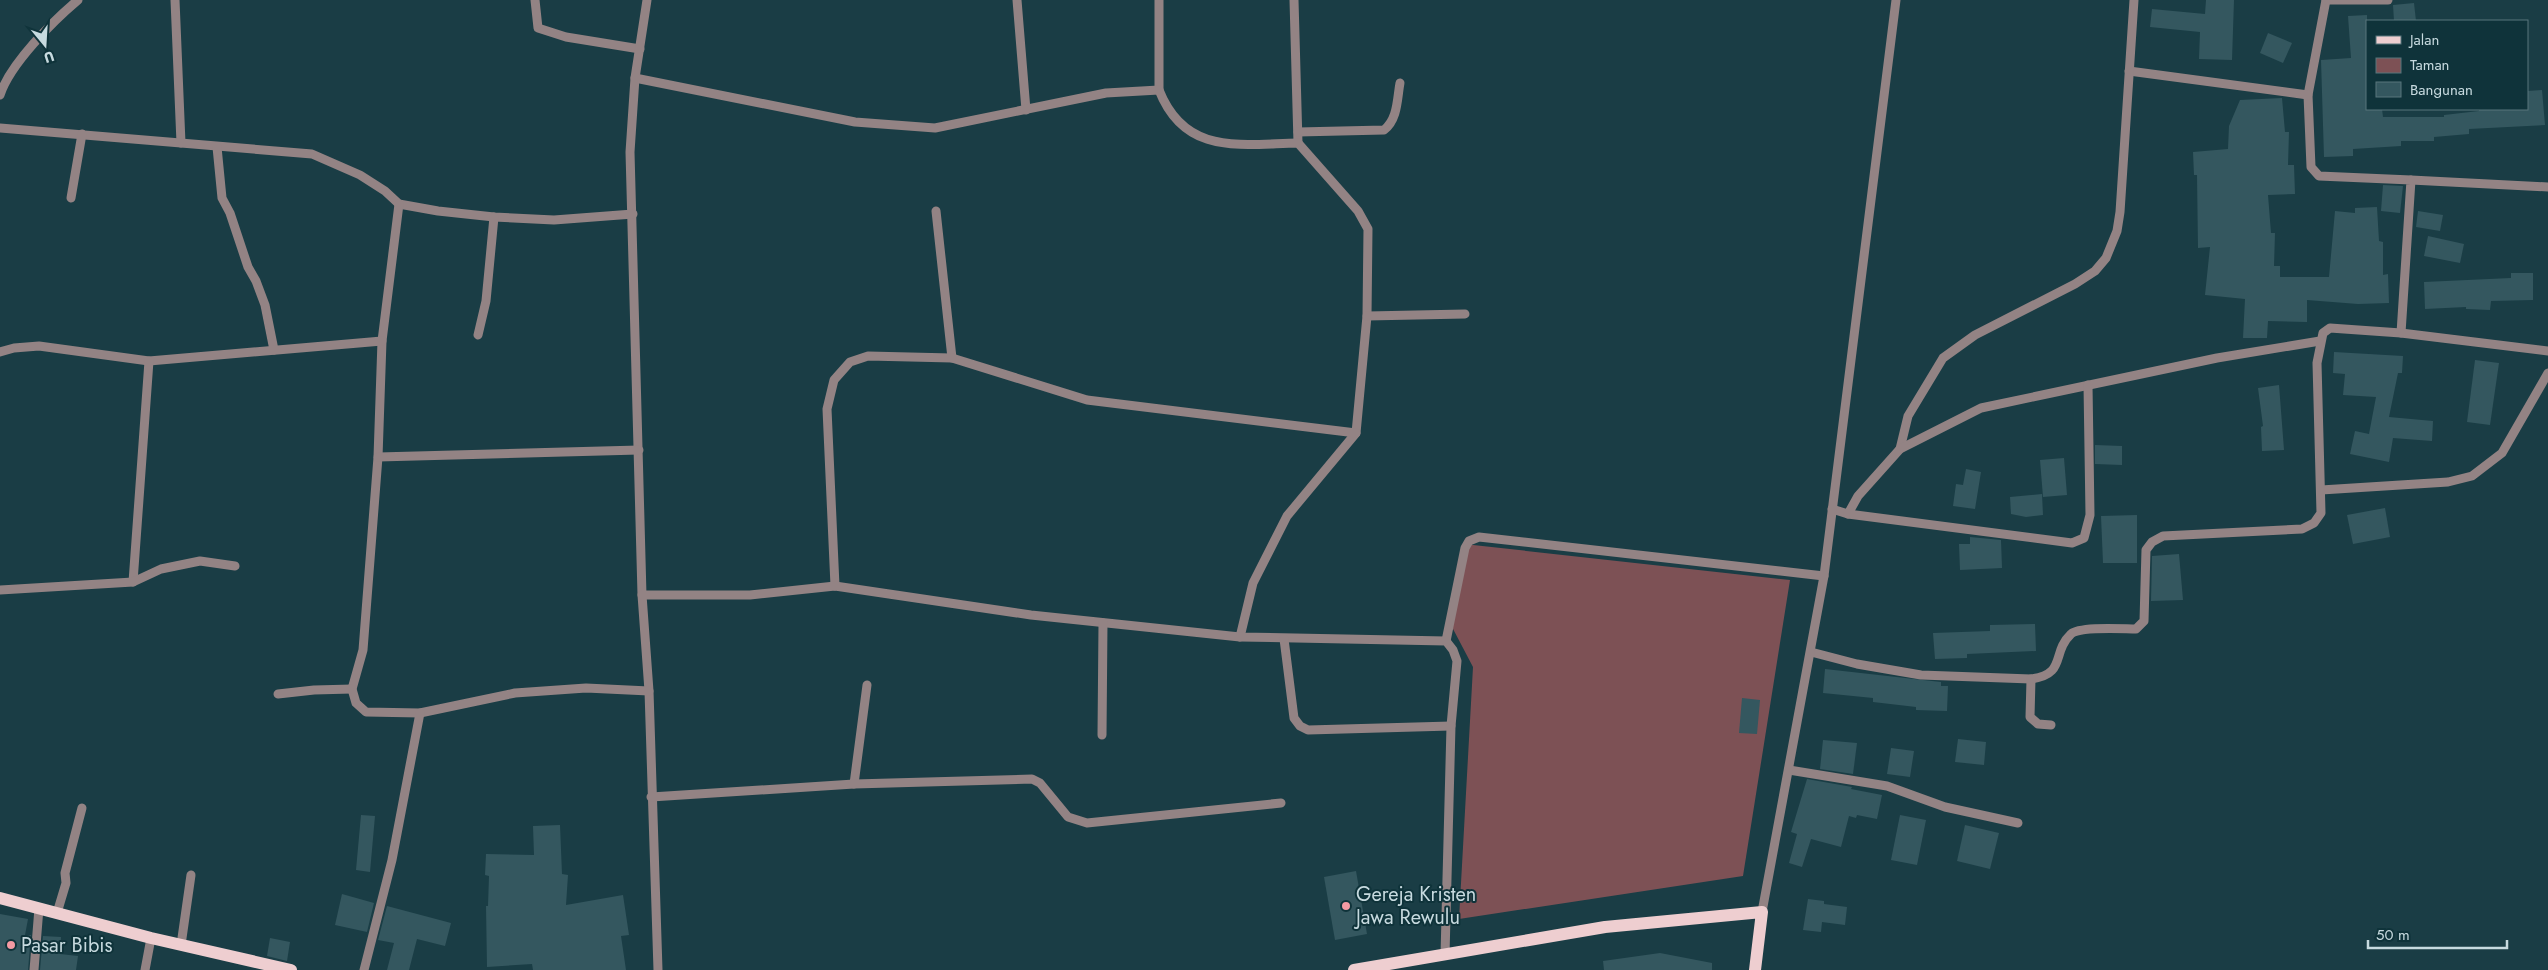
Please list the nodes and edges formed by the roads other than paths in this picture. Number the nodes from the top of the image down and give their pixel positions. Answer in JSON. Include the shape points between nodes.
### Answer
{"nodes":[{"id":1,"x":78,"y":0,"type":"edge"},
{"id":2,"x":175,"y":0,"type":"edge"},
{"id":3,"x":535,"y":0,"type":"edge"},
{"id":4,"x":647,"y":0,"type":"edge"},
{"id":5,"x":1017,"y":0,"type":"edge"},
{"id":6,"x":1159,"y":0,"type":"edge"},
{"id":7,"x":1294,"y":0,"type":"edge"},
{"id":8,"x":1896,"y":0,"type":"edge"},
{"id":9,"x":2134,"y":0,"type":"edge"},
{"id":10,"x":2326,"y":0,"type":"edge"},
{"id":11,"x":2388,"y":0,"type":"edge"},
{"id":12,"x":640,"y":49,"type":"junction"},
{"id":13,"x":2129,"y":72,"type":"junction"},
{"id":14,"x":635,"y":78,"type":"junction"},
{"id":15,"x":1400,"y":83,"type":"dead end"},
{"id":16,"x":1159,"y":90,"type":"junction"},
{"id":17,"x":0,"y":95,"type":"edge"},
{"id":18,"x":2308,"y":95,"type":"junction"},
{"id":19,"x":1026,"y":110,"type":"junction"},
{"id":20,"x":0,"y":128,"type":"edge"},
{"id":21,"x":1298,"y":132,"type":"junction"},
{"id":22,"x":82,"y":134,"type":"junction"},
{"id":23,"x":181,"y":143,"type":"junction"},
{"id":24,"x":1298,"y":144,"type":"junction"},
{"id":25,"x":217,"y":147,"type":"junction"},
{"id":26,"x":2411,"y":180,"type":"junction"},
{"id":27,"x":2548,"y":187,"type":"edge"},
{"id":28,"x":71,"y":198,"type":"dead end"},
{"id":29,"x":399,"y":204,"type":"junction"},
{"id":30,"x":936,"y":211,"type":"dead end"},
{"id":31,"x":633,"y":214,"type":"junction"},
{"id":32,"x":494,"y":217,"type":"junction"},
{"id":33,"x":1465,"y":314,"type":"dead end"},
{"id":34,"x":1367,"y":316,"type":"junction"},
{"id":35,"x":2400,"y":332,"type":"junction"},
{"id":36,"x":478,"y":335,"type":"dead end"},
{"id":37,"x":382,"y":341,"type":"junction"},
{"id":38,"x":2320,"y":341,"type":"junction"},
{"id":39,"x":274,"y":350,"type":"junction"},
{"id":40,"x":2548,"y":350,"type":"edge"},
{"id":41,"x":0,"y":352,"type":"edge"},
{"id":42,"x":952,"y":358,"type":"junction"},
{"id":43,"x":149,"y":360,"type":"junction"},
{"id":44,"x":2548,"y":372,"type":"edge"},
{"id":45,"x":2088,"y":385,"type":"junction"},
{"id":46,"x":1356,"y":433,"type":"junction"},
{"id":47,"x":1900,"y":449,"type":"junction"},
{"id":48,"x":639,"y":450,"type":"junction"},
{"id":49,"x":378,"y":457,"type":"junction"},
{"id":50,"x":2320,"y":490,"type":"junction"},
{"id":51,"x":1832,"y":509,"type":"junction"},
{"id":52,"x":1848,"y":514,"type":"junction"},
{"id":53,"x":235,"y":566,"type":"dead end"},
{"id":54,"x":1824,"y":576,"type":"junction"},
{"id":55,"x":133,"y":582,"type":"junction"},
{"id":56,"x":835,"y":586,"type":"junction"},
{"id":57,"x":0,"y":590,"type":"edge"},
{"id":58,"x":642,"y":595,"type":"junction"},
{"id":59,"x":1103,"y":623,"type":"junction"},
{"id":60,"x":1240,"y":637,"type":"junction"},
{"id":61,"x":1284,"y":640,"type":"junction"},
{"id":62,"x":1446,"y":641,"type":"junction"},
{"id":63,"x":1811,"y":652,"type":"junction"},
{"id":64,"x":2030,"y":679,"type":"junction"},
{"id":65,"x":867,"y":684,"type":"dead end"},
{"id":66,"x":352,"y":689,"type":"junction"},
{"id":67,"x":649,"y":691,"type":"junction"},
{"id":68,"x":278,"y":694,"type":"dead end"},
{"id":69,"x":420,"y":713,"type":"junction"},
{"id":70,"x":2051,"y":725,"type":"dead end"},
{"id":71,"x":1451,"y":726,"type":"junction"},
{"id":72,"x":1102,"y":735,"type":"dead end"},
{"id":73,"x":1789,"y":770,"type":"junction"},
{"id":74,"x":854,"y":784,"type":"junction"},
{"id":75,"x":651,"y":797,"type":"junction"},
{"id":76,"x":1281,"y":803,"type":"dead end"},
{"id":77,"x":82,"y":808,"type":"dead end"},
{"id":78,"x":2018,"y":823,"type":"dead end"},
{"id":79,"x":191,"y":876,"type":"dead end"},
{"id":80,"x":0,"y":898,"type":"edge"},
{"id":81,"x":39,"y":908,"type":"junction"},
{"id":82,"x":1762,"y":912,"type":"junction"},
{"id":83,"x":57,"y":913,"type":"junction"},
{"id":84,"x":151,"y":938,"type":"junction"},
{"id":85,"x":181,"y":945,"type":"junction"},
{"id":86,"x":1446,"y":955,"type":"junction"},
{"id":87,"x":34,"y":970,"type":"edge"},
{"id":88,"x":145,"y":970,"type":"edge"},
{"id":89,"x":291,"y":970,"type":"edge"},
{"id":90,"x":364,"y":970,"type":"edge"},
{"id":91,"x":658,"y":970,"type":"edge"},
{"id":92,"x":1354,"y":970,"type":"edge"},
{"id":93,"x":1756,"y":970,"type":"edge"}],
"edges":[{"from":1,"to":17,"type":"street","via":[[31,48],[8,78]]},
{"from":2,"to":23,"type":"street"},
{"from":3,"to":12,"type":"street","via":[[538,28],[566,37]]},
{"from":4,"to":12,"type":"street"},
{"from":5,"to":19,"type":"street"},
{"from":6,"to":16,"type":"street"},
{"from":7,"to":21,"type":"street"},
{"from":8,"to":51,"type":"street"},
{"from":9,"to":13,"type":"street"},
{"from":10,"to":11,"type":"street"},
{"from":10,"to":18,"type":"street"},
{"from":12,"to":14,"type":"street"},
{"from":13,"to":18,"type":"street"},
{"from":13,"to":47,"type":"street","via":[[2120,212],[2117,231],[2106,258],[2095,271],[2075,284],[1975,335],[1943,358],[1908,416]]},
{"from":14,"to":19,"type":"street","via":[[855,122],[895,126],[935,128]]},
{"from":14,"to":31,"type":"street","via":[[630,152]]},
{"from":15,"to":21,"type":"street","via":[[1395,116],[1384,130]]},
{"from":16,"to":19,"type":"street","via":[[1106,93]]},
{"from":16,"to":24,"type":"street","via":[[1177,122],[1196,137],[1234,144]]},
{"from":18,"to":26,"type":"street","via":[[2309,154],[2312,167],[2319,176]]},
{"from":20,"to":22,"type":"street"},
{"from":21,"to":24,"type":"street"},
{"from":22,"to":23,"type":"street"},
{"from":22,"to":28,"type":"street"},
{"from":23,"to":25,"type":"street"},
{"from":24,"to":34,"type":"street","via":[[1358,211],[1368,229]]},
{"from":25,"to":29,"type":"street","via":[[312,154],[360,175]]},
{"from":25,"to":39,"type":"street","via":[[222,198],[265,305]]},
{"from":26,"to":27,"type":"street"},
{"from":26,"to":35,"type":"street"},
{"from":29,"to":32,"type":"street"},
{"from":29,"to":37,"type":"street"},
{"from":30,"to":42,"type":"street"},
{"from":31,"to":32,"type":"street","via":[[554,220]]},
{"from":31,"to":48,"type":"street"},
{"from":32,"to":36,"type":"street","via":[[486,301]]},
{"from":33,"to":34,"type":"street"},
{"from":34,"to":46,"type":"street"},
{"from":35,"to":38,"type":"street","via":[[2330,328]]},
{"from":35,"to":40,"type":"street"},
{"from":37,"to":39,"type":"street"},
{"from":37,"to":49,"type":"street"},
{"from":38,"to":45,"type":"street"},
{"from":38,"to":50,"type":"street","via":[[2317,363]]},
{"from":39,"to":43,"type":"street"},
{"from":41,"to":43,"type":"street","via":[[39,346]]},
{"from":42,"to":46,"type":"street","via":[[1087,400]]},
{"from":42,"to":56,"type":"street","via":[[868,356],[850,362],[834,380],[828,409]]},
{"from":43,"to":55,"type":"street"},
{"from":44,"to":50,"type":"street","via":[[2502,453],[2472,476],[2448,482]]},
{"from":45,"to":47,"type":"street","via":[[1980,408]]},
{"from":45,"to":52,"type":"street","via":[[2090,515],[2084,538],[2072,542]]},
{"from":46,"to":60,"type":"street","via":[[1287,516],[1253,583]]},
{"from":47,"to":52,"type":"street","via":[[1858,496]]},
{"from":48,"to":49,"type":"street"},
{"from":48,"to":58,"type":"street"},
{"from":49,"to":66,"type":"street","via":[[363,650]]},
{"from":50,"to":64,"type":"street","via":[[2322,513],[2314,524],[2302,530],[2162,536],[2152,542],[2146,550],[2142,626],[2072,633],[2054,671]]},
{"from":51,"to":52,"type":"street"},
{"from":51,"to":54,"type":"street"},
{"from":53,"to":55,"type":"street","via":[[200,561],[161,569]]},
{"from":54,"to":62,"type":"street","via":[[1479,537],[1465,548]]},
{"from":54,"to":63,"type":"street"},
{"from":55,"to":57,"type":"street"},
{"from":56,"to":58,"type":"street","via":[[750,595]]},
{"from":56,"to":59,"type":"street"},
{"from":58,"to":67,"type":"street"},
{"from":59,"to":60,"type":"street"},
{"from":59,"to":72,"type":"street"},
{"from":60,"to":61,"type":"street"},
{"from":61,"to":62,"type":"street"},
{"from":61,"to":71,"type":"street","via":[[1294,718],[1300,726],[1308,730]]},
{"from":62,"to":71,"type":"street","via":[[1457,661]]},
{"from":63,"to":64,"type":"street","via":[[1921,676]]},
{"from":63,"to":73,"type":"street"},
{"from":64,"to":70,"type":"street","via":[[2030,717],[2038,724]]},
{"from":65,"to":74,"type":"street"},
{"from":66,"to":68,"type":"street"},
{"from":66,"to":69,"type":"street","via":[[356,703],[366,712]]},
{"from":67,"to":69,"type":"street","via":[[586,688],[515,693]]},
{"from":67,"to":75,"type":"street"},
{"from":69,"to":90,"type":"street","via":[[392,860]]},
{"from":71,"to":86,"type":"street"},
{"from":73,"to":78,"type":"street","via":[[1887,786],[1945,807]]},
{"from":73,"to":82,"type":"street"},
{"from":74,"to":75,"type":"street"},
{"from":74,"to":76,"type":"street","via":[[1032,779],[1040,783],[1068,817],[1087,823]]},
{"from":75,"to":91,"type":"street"},
{"from":77,"to":83,"type":"street"},
{"from":79,"to":85,"type":"street"},
{"from":80,"to":81,"type":"main road"},
{"from":81,"to":83,"type":"main road"},
{"from":81,"to":87,"type":"street"},
{"from":82,"to":86,"type":"main road","via":[[1605,927]]},
{"from":82,"to":93,"type":"main road"},
{"from":83,"to":84,"type":"main road"},
{"from":84,"to":85,"type":"main road"},
{"from":84,"to":88,"type":"street"},
{"from":85,"to":89,"type":"main road"},
{"from":86,"to":92,"type":"main road"}]}
